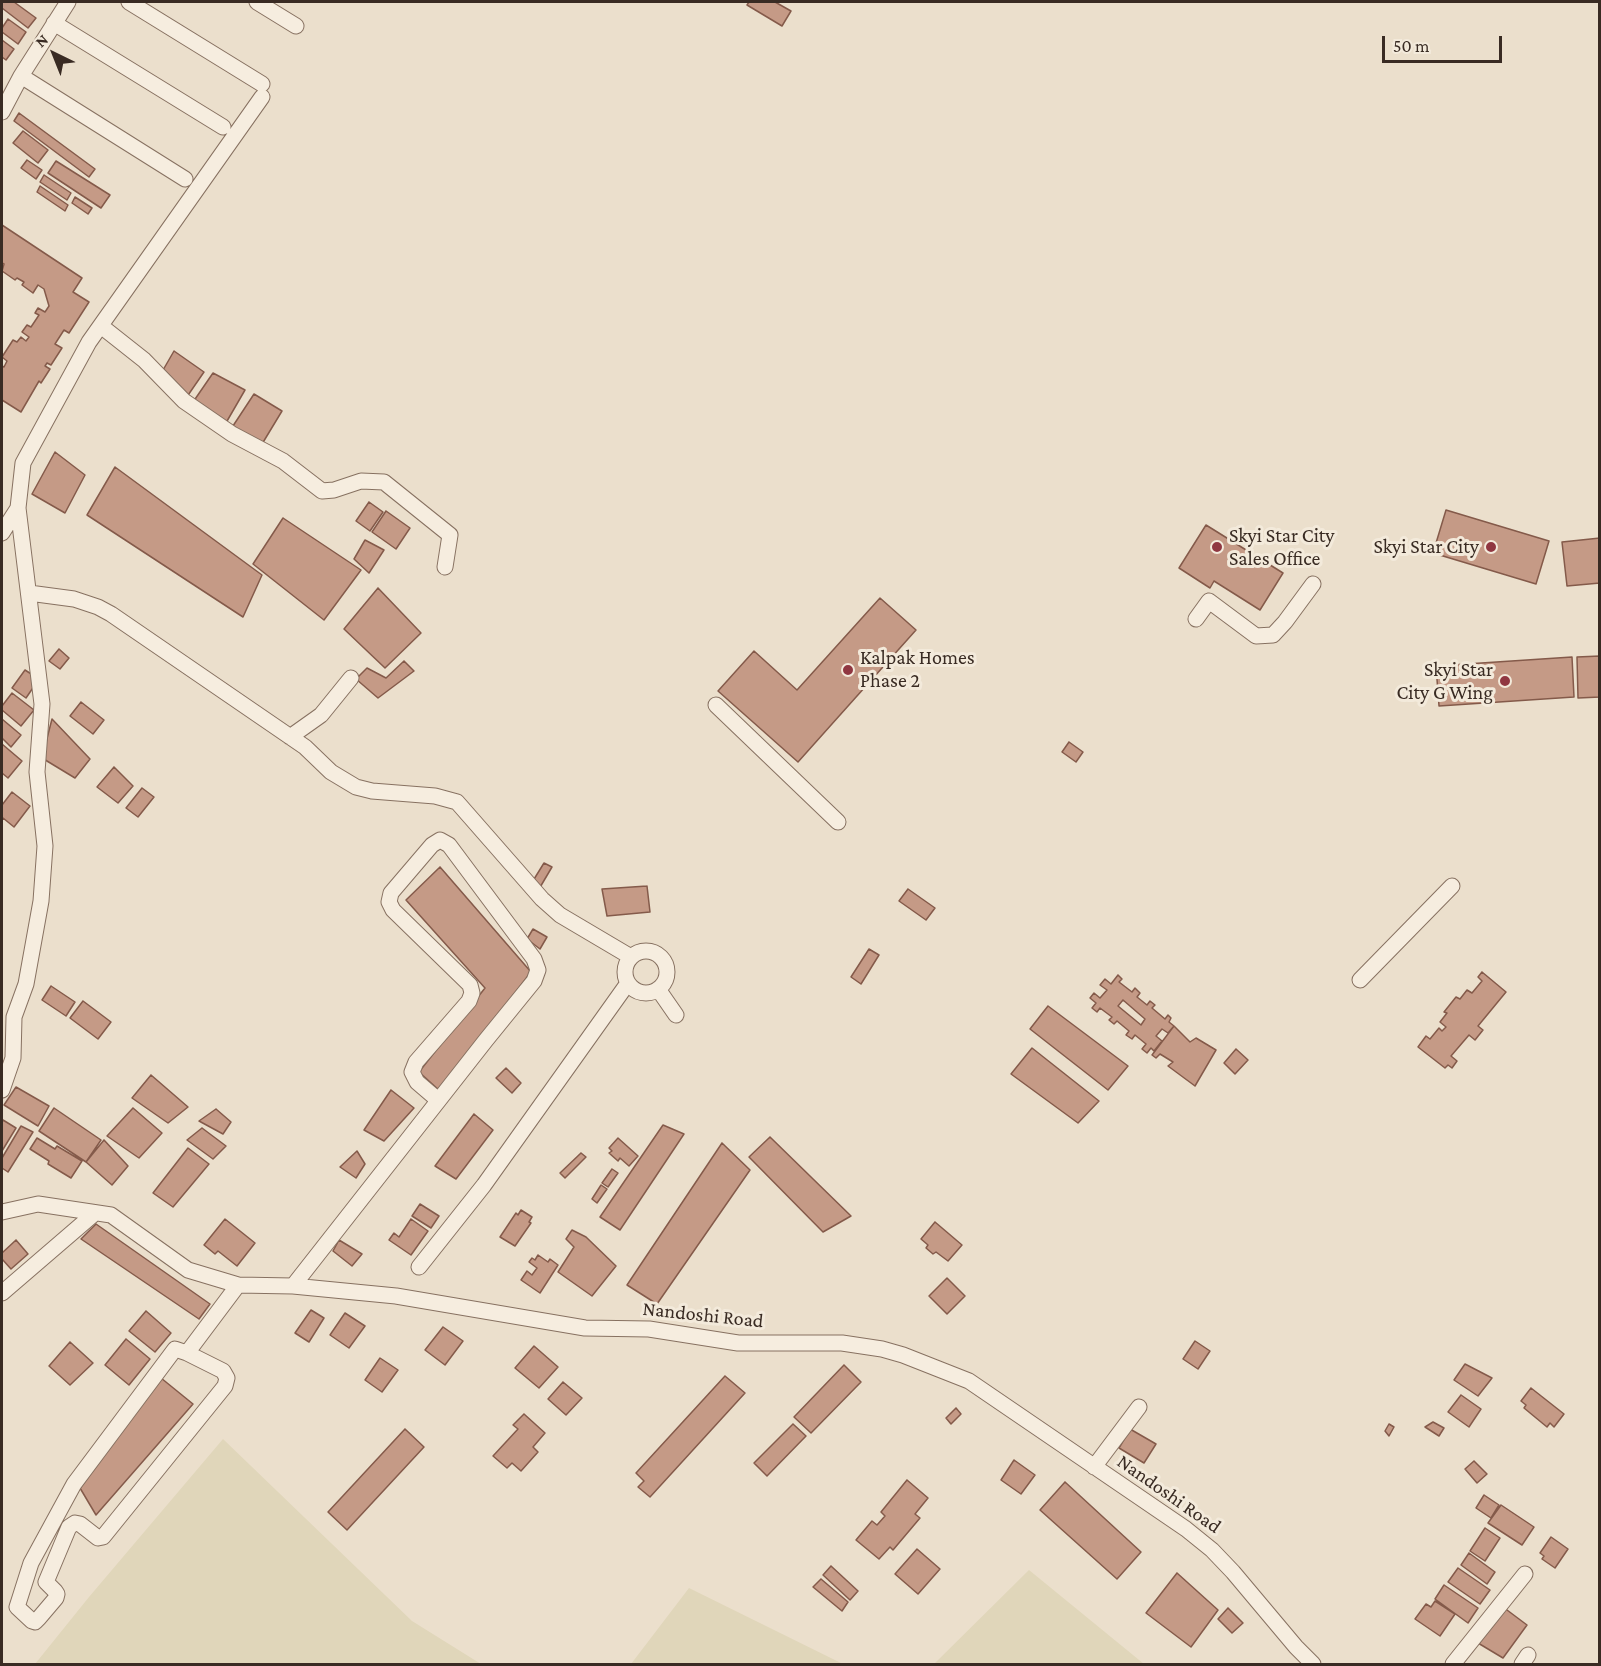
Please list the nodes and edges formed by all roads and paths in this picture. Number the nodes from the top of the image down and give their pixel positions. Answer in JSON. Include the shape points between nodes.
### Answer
{"nodes":[{"id":1,"x":68,"y":2,"type":"edge"},
{"id":2,"x":129,"y":2,"type":"edge"},
{"id":3,"x":257,"y":2,"type":"edge"},
{"id":4,"x":54,"y":23,"type":"junction"},
{"id":5,"x":296,"y":26,"type":"dead end"},
{"id":6,"x":21,"y":76,"type":"junction"},
{"id":7,"x":2,"y":111,"type":"edge"},
{"id":8,"x":223,"y":127,"type":"dead end"},
{"id":9,"x":185,"y":179,"type":"dead end"},
{"id":10,"x":101,"y":326,"type":"junction"},
{"id":11,"x":18,"y":508,"type":"junction"},
{"id":12,"x":2,"y":532,"type":"edge"},
{"id":13,"x":445,"y":567,"type":"dead end"},
{"id":14,"x":1313,"y":584,"type":"dead end"},
{"id":15,"x":29,"y":592,"type":"junction"},
{"id":16,"x":1196,"y":619,"type":"dead end"},
{"id":17,"x":351,"y":678,"type":"dead end"},
{"id":18,"x":716,"y":705,"type":"dead end"},
{"id":19,"x":290,"y":737,"type":"junction"},
{"id":20,"x":838,"y":822,"type":"dead end"},
{"id":21,"x":1452,"y":886,"type":"dead end"},
{"id":22,"x":631,"y":957,"type":"junction"},
{"id":23,"x":1360,"y":980,"type":"dead end"},
{"id":24,"x":628,"y":983,"type":"junction"},
{"id":25,"x":658,"y":989,"type":"junction"},
{"id":26,"x":676,"y":1015,"type":"dead end"},
{"id":27,"x":2,"y":1089,"type":"edge"},
{"id":28,"x":438,"y":1100,"type":"junction"},
{"id":29,"x":2,"y":1212,"type":"edge"},
{"id":30,"x":95,"y":1213,"type":"junction"},
{"id":31,"x":419,"y":1267,"type":"dead end"},
{"id":32,"x":238,"y":1285,"type":"junction"},
{"id":33,"x":293,"y":1286,"type":"junction"},
{"id":34,"x":2,"y":1293,"type":"edge"},
{"id":35,"x":187,"y":1353,"type":"junction"},
{"id":36,"x":1139,"y":1407,"type":"dead end"},
{"id":37,"x":1094,"y":1467,"type":"junction"},
{"id":38,"x":1525,"y":1574,"type":"dead end"},
{"id":39,"x":1309,"y":1663,"type":"edge"},
{"id":40,"x":1453,"y":1665,"type":"edge"}],
"edges":[{"from":1,"to":4,"type":"street"},
{"from":2,"to":10,"type":"street","via":[[262,90]]},
{"from":3,"to":5,"type":"street"},
{"from":4,"to":6,"type":"street"},
{"from":4,"to":8,"type":"street"},
{"from":6,"to":7,"type":"street"},
{"from":6,"to":9,"type":"street"},
{"from":10,"to":11,"type":"street","via":[[67,379],[23,463]]},
{"from":10,"to":13,"type":"street","via":[[144,360],[184,401],[232,434],[283,461],[322,490],[361,481],[384,482],[450,535]]},
{"from":11,"to":12,"type":"street"},
{"from":11,"to":15,"type":"street"},
{"from":14,"to":16,"type":"street","via":[[1273,635],[1256,636],[1209,601]]},
{"from":15,"to":19,"type":"street","via":[[75,599],[111,614]]},
{"from":15,"to":27,"type":"street","via":[[42,704],[37,772],[45,846],[39,912],[26,984],[14,1017],[14,1058]]},
{"from":17,"to":19,"type":"street","via":[[321,715]]},
{"from":18,"to":20,"type":"street"},
{"from":19,"to":22,"type":"street","via":[[331,772],[356,787],[457,802],[542,899],[560,915]]},
{"from":21,"to":23,"type":"street"},
{"from":22,"to":24,"type":"street","via":[[625,970]]},
{"from":22,"to":25,"type":"street","via":[[650,951],[662,959],[667,972]]},
{"from":24,"to":25,"type":"street","via":[[638,992]]},
{"from":24,"to":31,"type":"street","via":[[484,1185]]},
{"from":25,"to":26,"type":"street"},
{"from":28,"to":28,"type":"street","via":[[534,981],[538,970],[534,959],[449,845],[440,840],[432,844],[391,894],[389,902],[470,985],[472,993],[412,1072],[417,1082]]},
{"from":28,"to":33,"type":"street"},
{"from":29,"to":30,"type":"street","name":"Nandoshi Road","via":[[38,1204]]},
{"from":30,"to":32,"type":"street","name":"Nandoshi Road","via":[[111,1215],[188,1270]]},
{"from":30,"to":34,"type":"street"},
{"from":32,"to":33,"type":"street","name":"Nandoshi Road"},
{"from":32,"to":35,"type":"street"},
{"from":33,"to":37,"type":"street","name":"Nandoshi Road","via":[[396,1296],[585,1328],[649,1329],[738,1343],[843,1343],[882,1349],[969,1381]]},
{"from":35,"to":35,"type":"street","via":[[223,1371],[227,1378],[225,1386],[103,1537],[98,1538],[80,1524],[69,1527],[46,1582],[56,1591],[56,1598],[32,1621],[17,1607],[31,1563],[51,1523],[74,1484],[175,1349]]},
{"from":36,"to":37,"type":"street"},
{"from":37,"to":39,"type":"street","name":"Nandoshi Road","via":[[1212,1550]]},
{"from":38,"to":40,"type":"street"}]}
